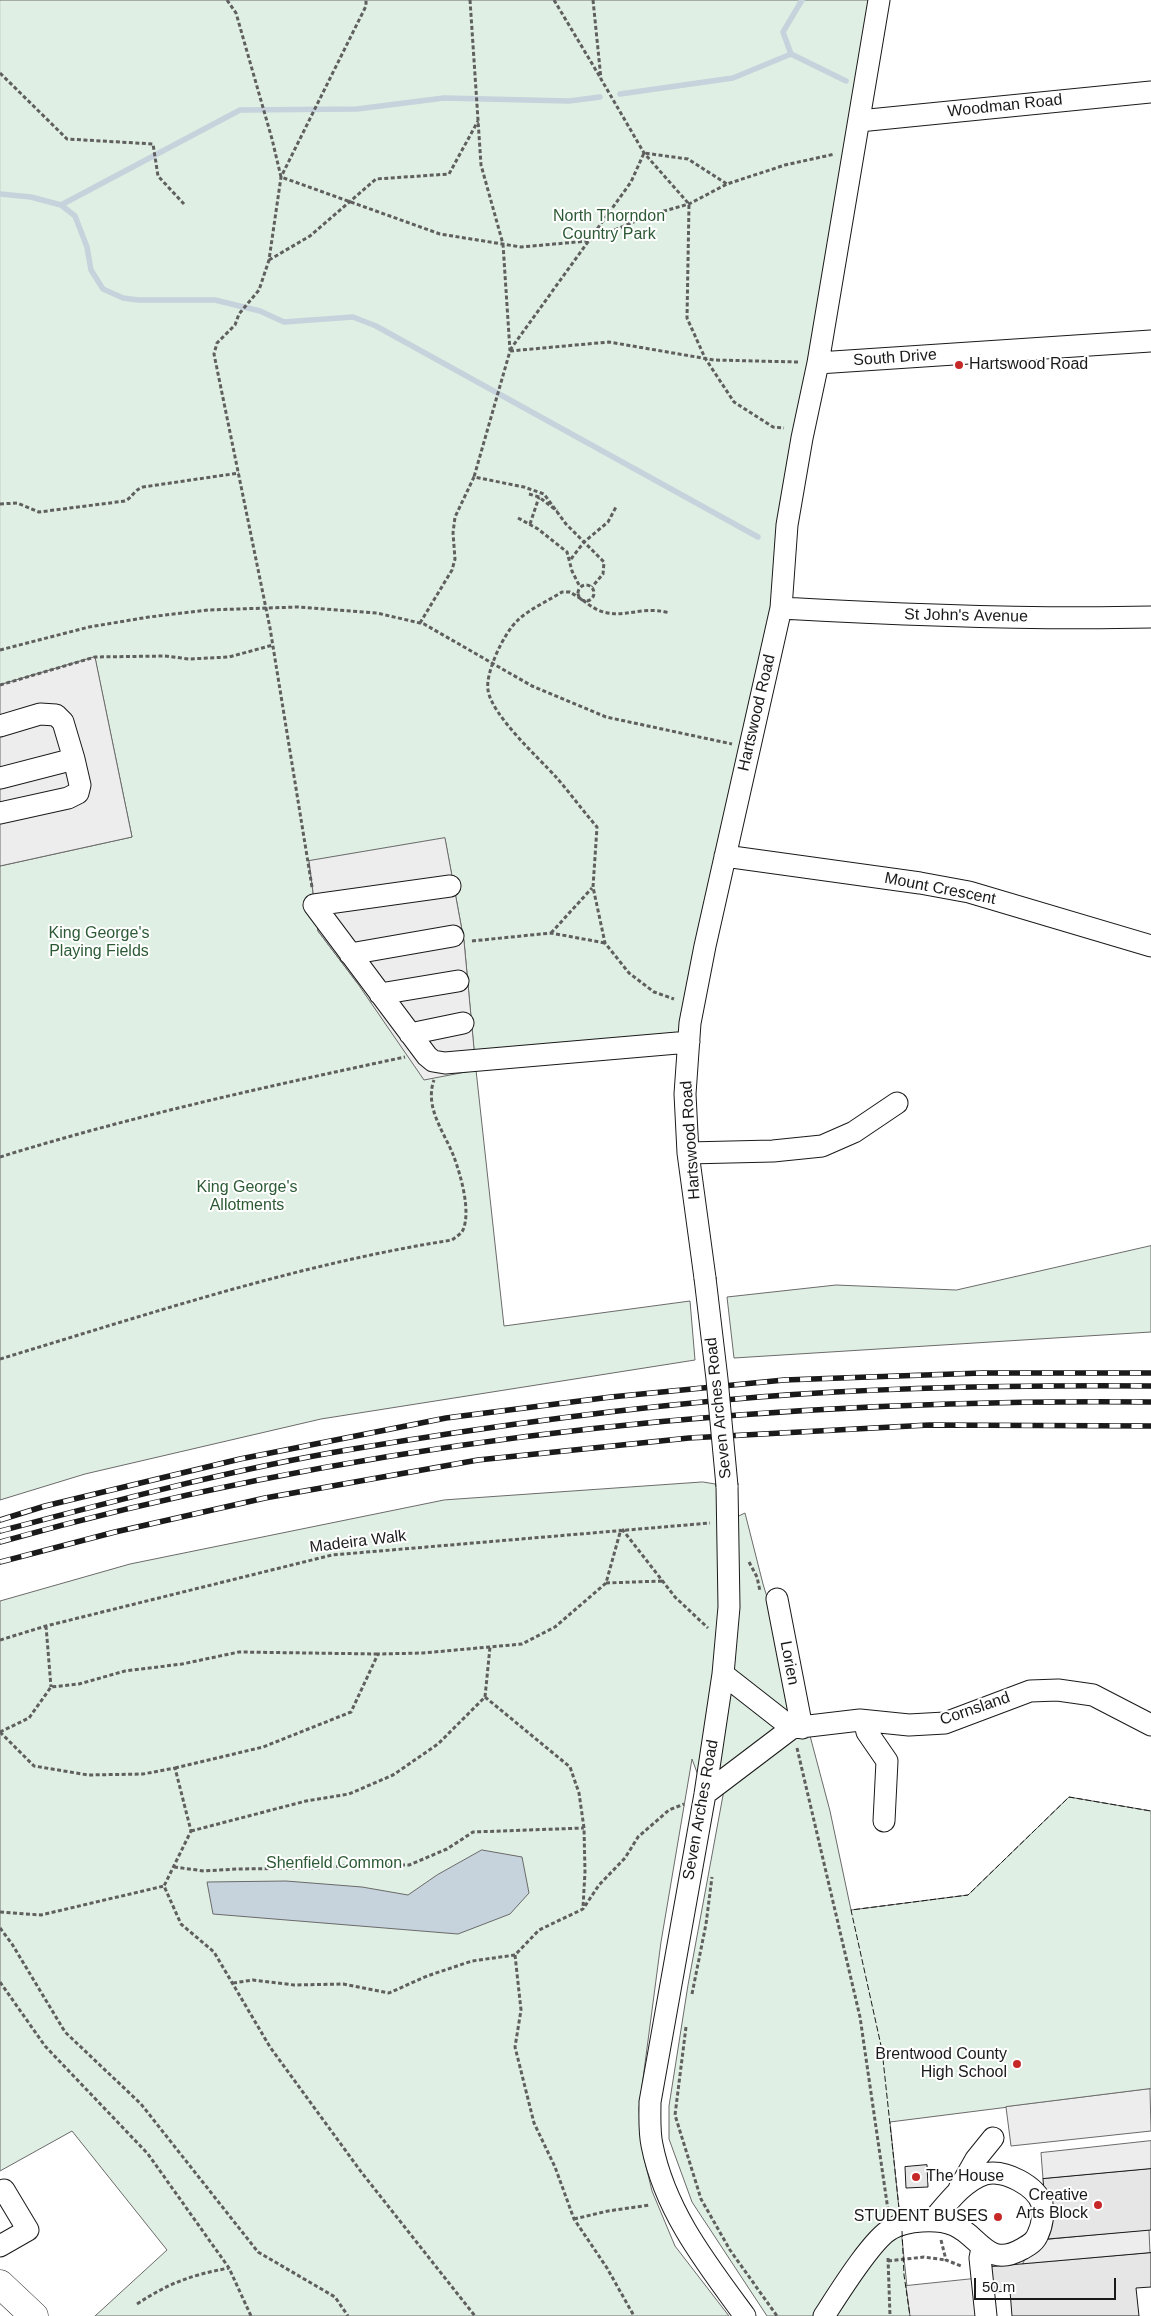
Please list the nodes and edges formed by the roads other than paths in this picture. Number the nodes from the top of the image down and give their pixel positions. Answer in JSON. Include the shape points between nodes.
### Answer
{"nodes":[{"id":1,"x":879,"y":0,"type":"edge"},
{"id":2,"x":1151,"y":92,"type":"edge"},
{"id":3,"x":859,"y":120,"type":"junction"},
{"id":4,"x":1151,"y":341,"type":"edge"},
{"id":5,"x":818,"y":363,"type":"junction"},
{"id":6,"x":781,"y":608,"type":"junction"},
{"id":7,"x":1151,"y":616,"type":"edge"},
{"id":8,"x":0,"y":726,"type":"edge"},
{"id":9,"x":74,"y":759,"type":"junction"},
{"id":10,"x":0,"y":778,"type":"edge"},
{"id":11,"x":0,"y":813,"type":"edge"},
{"id":12,"x":725,"y":856,"type":"junction"},
{"id":13,"x":450,"y":886,"type":"dead end"},
{"id":14,"x":459,"y":939,"type":"road end"},
{"id":15,"x":1151,"y":946,"type":"edge"},
{"id":16,"x":350,"y":954,"type":"junction"},
{"id":17,"x":458,"y":981,"type":"dead end"},
{"id":18,"x":380,"y":994,"type":"junction"},
{"id":19,"x":463,"y":1023,"type":"dead end"},
{"id":20,"x":410,"y":1034,"type":"junction"},
{"id":21,"x":689,"y":1042,"type":"junction"},
{"id":22,"x":897,"y":1103,"type":"dead end"},
{"id":23,"x":688,"y":1153,"type":"junction"},
{"id":24,"x":705,"y":1278,"type":"joint"},
{"id":25,"x":769,"y":1598,"type":"road end"},
{"id":26,"x":724,"y":1674,"type":"junction"},
{"id":27,"x":860,"y":1720,"type":"junction"},
{"id":28,"x":1151,"y":1725,"type":"edge"},
{"id":29,"x":797,"y":1728,"type":"junction"},
{"id":30,"x":705,"y":1794,"type":"junction"},
{"id":31,"x":884,"y":1821,"type":"dead end"},
{"id":32,"x":993,"y":2138,"type":"dead end"},
{"id":33,"x":4,"y":2190,"type":"dead end"},
{"id":34,"x":956,"y":2194,"type":"junction"},
{"id":35,"x":932,"y":2221,"type":"junction"},
{"id":36,"x":0,"y":2246,"type":"edge"},
{"id":37,"x":982,"y":2248,"type":"junction"},
{"id":38,"x":0,"y":2284,"type":"edge"},
{"id":39,"x":34,"y":2316,"type":"edge"},
{"id":40,"x":745,"y":2316,"type":"edge"},
{"id":41,"x":824,"y":2316,"type":"edge"},
{"id":42,"x":986,"y":2316,"type":"edge"}],
"edges":[{"from":1,"to":3,"type":"street","name":"Hartswood Road"},
{"from":2,"to":3,"type":"street","name":"Woodman Road"},
{"from":3,"to":5,"type":"street","name":"Hartswood Road"},
{"from":4,"to":5,"type":"street","name":"South Drive"},
{"from":5,"to":6,"type":"street","name":"Hartswood Road","via":[[787,526]]},
{"from":6,"to":7,"type":"street","name":"St John's Avenue","via":[[931,615]]},
{"from":6,"to":12,"type":"street","name":"Hartswood Road"},
{"from":8,"to":9,"type":"street","via":[[40,714],[56,715],[63,722]]},
{"from":9,"to":10,"type":"street"},
{"from":9,"to":11,"type":"street","via":[[80,785],[78,793]]},
{"from":12,"to":15,"type":"street","name":"Mount Crescent","via":[[920,882],[969,892]]},
{"from":12,"to":21,"type":"street","name":"Hartswood Road"},
{"from":13,"to":16,"type":"street","via":[[314,905]]},
{"from":14,"to":16,"type":"street"},
{"from":16,"to":18,"type":"street"},
{"from":17,"to":18,"type":"street"},
{"from":18,"to":20,"type":"street"},
{"from":19,"to":20,"type":"street"},
{"from":20,"to":21,"type":"street","via":[[427,1056],[439,1063]]},
{"from":21,"to":23,"type":"street","name":"Hartswood Road","via":[[684,1094]]},
{"from":22,"to":23,"type":"street","via":[[854,1132],[822,1146]]},
{"from":23,"to":24,"type":"street","name":"Hartswood Road"},
{"from":24,"to":26,"type":"street","name":"Seven Arches Road","bridge":true,"via":[[727,1486],[729,1607]]},
{"from":25,"to":29,"type":"street","name":"Lorien"},
{"from":26,"to":29,"type":"street"},
{"from":26,"to":30,"type":"street","name":"Seven Arches Road"},
{"from":27,"to":28,"type":"street","name":"Cornsland","via":[[944,1723],[1030,1691],[1058,1690],[1093,1695]]},
{"from":27,"to":29,"type":"street","name":"Cornsland"},
{"from":27,"to":31,"type":"street","via":[[886,1761]]},
{"from":29,"to":30,"type":"street","name":"Cornsland"},
{"from":30,"to":40,"type":"street","name":"Seven Arches Road","via":[[650,2102],[652,2143],[662,2182],[691,2243]]},
{"from":32,"to":34,"type":"street","via":[[976,2159]]},
{"from":33,"to":36,"type":"street","via":[[28,2230]]},
{"from":34,"to":35,"type":"street"},
{"from":34,"to":37,"type":"street","via":[[986,2174],[1001,2175],[1017,2179],[1036,2194],[1042,2205],[1041,2225],[1032,2244],[1009,2255],[995,2255]]},
{"from":35,"to":37,"type":"street","via":[[955,2225]]},
{"from":35,"to":41,"type":"street","via":[[901,2224],[889,2229],[867,2253]]},
{"from":37,"to":42,"type":"street"},
{"from":38,"to":39,"type":"main road"}]}
